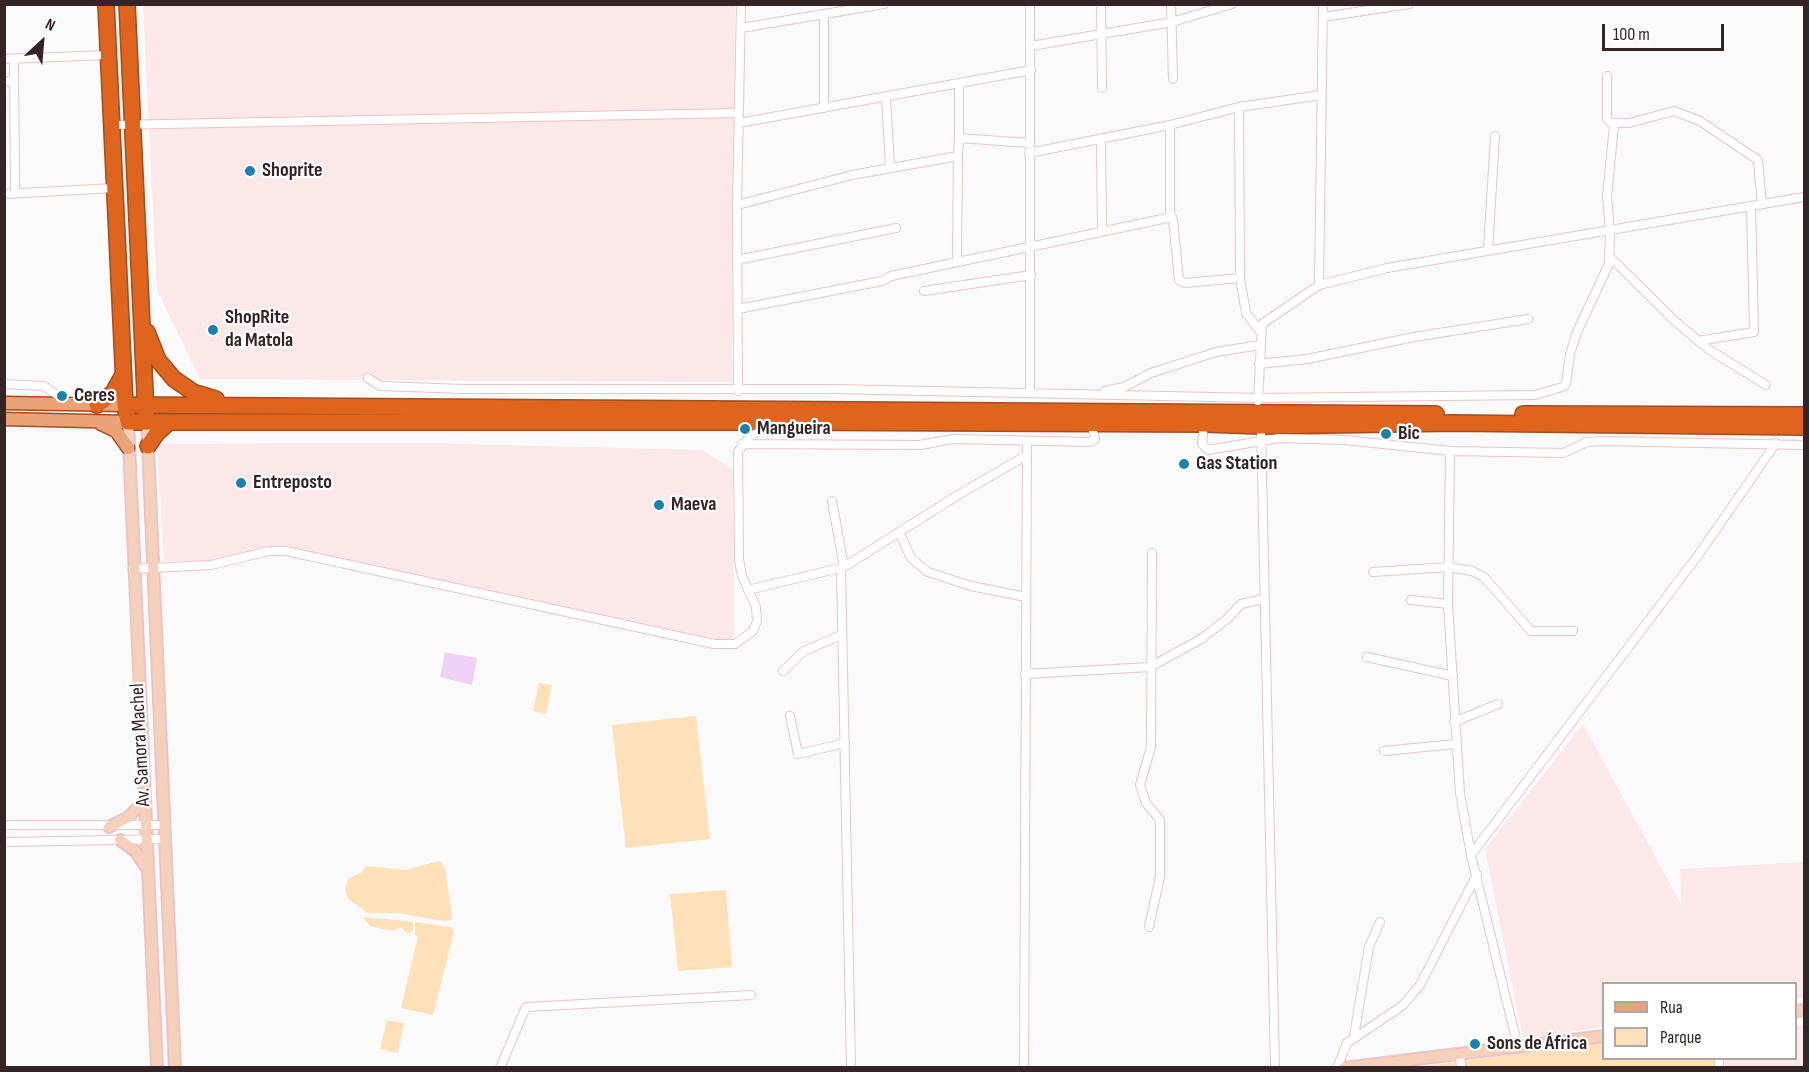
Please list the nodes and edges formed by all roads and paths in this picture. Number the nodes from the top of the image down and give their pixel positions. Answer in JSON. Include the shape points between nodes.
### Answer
{"nodes":[{"id":1,"x":106,"y":4,"type":"edge"},
{"id":2,"x":127,"y":4,"type":"edge"},
{"id":3,"x":741,"y":4,"type":"edge"},
{"id":4,"x":884,"y":4,"type":"edge"},
{"id":5,"x":1030,"y":4,"type":"edge"},
{"id":6,"x":1101,"y":4,"type":"edge"},
{"id":7,"x":1171,"y":4,"type":"edge"},
{"id":8,"x":1232,"y":4,"type":"edge"},
{"id":9,"x":1323,"y":4,"type":"edge"},
{"id":10,"x":1409,"y":4,"type":"edge"},
{"id":11,"x":850,"y":8,"type":"edge"},
{"id":12,"x":824,"y":16,"type":"junction"},
{"id":13,"x":1323,"y":17,"type":"junction"},
{"id":14,"x":1172,"y":22,"type":"junction"},
{"id":15,"x":741,"y":28,"type":"junction"},
{"id":16,"x":1102,"y":36,"type":"junction"},
{"id":17,"x":1031,"y":46,"type":"junction"},
{"id":18,"x":108,"y":55,"type":"junction"},
{"id":19,"x":4,"y":59,"type":"edge"},
{"id":20,"x":14,"y":59,"type":"junction"},
{"id":21,"x":1031,"y":70,"type":"junction"},
{"id":22,"x":1607,"y":76,"type":"dead end"},
{"id":23,"x":1173,"y":79,"type":"dead end"},
{"id":24,"x":14,"y":81,"type":"junction"},
{"id":25,"x":4,"y":82,"type":"edge"},
{"id":26,"x":959,"y":84,"type":"junction"},
{"id":27,"x":1102,"y":88,"type":"dead end"},
{"id":28,"x":1321,"y":95,"type":"junction"},
{"id":29,"x":886,"y":98,"type":"junction"},
{"id":30,"x":1239,"y":107,"type":"junction"},
{"id":31,"x":824,"y":108,"type":"junction"},
{"id":32,"x":739,"y":113,"type":"junction"},
{"id":33,"x":739,"y":123,"type":"junction"},
{"id":34,"x":133,"y":124,"type":"junction"},
{"id":35,"x":113,"y":125,"type":"junction"},
{"id":36,"x":1170,"y":125,"type":"junction"},
{"id":37,"x":1614,"y":125,"type":"junction"},
{"id":38,"x":1495,"y":136,"type":"dead end"},
{"id":39,"x":959,"y":138,"type":"junction"},
{"id":40,"x":1101,"y":140,"type":"junction"},
{"id":41,"x":1029,"y":142,"type":"junction"},
{"id":42,"x":1029,"y":153,"type":"junction"},
{"id":43,"x":957,"y":156,"type":"junction"},
{"id":44,"x":14,"y":165,"type":"junction"},
{"id":45,"x":4,"y":166,"type":"edge"},
{"id":46,"x":890,"y":168,"type":"junction"},
{"id":47,"x":114,"y":188,"type":"junction"},
{"id":48,"x":4,"y":194,"type":"edge"},
{"id":49,"x":15,"y":194,"type":"junction"},
{"id":50,"x":1804,"y":197,"type":"edge"},
{"id":51,"x":1762,"y":204,"type":"junction"},
{"id":52,"x":736,"y":205,"type":"junction"},
{"id":53,"x":1751,"y":206,"type":"junction"},
{"id":54,"x":1172,"y":217,"type":"junction"},
{"id":55,"x":896,"y":228,"type":"dead end"},
{"id":56,"x":1102,"y":230,"type":"junction"},
{"id":57,"x":1610,"y":231,"type":"junction"},
{"id":58,"x":1030,"y":246,"type":"junction"},
{"id":59,"x":1488,"y":250,"type":"junction"},
{"id":60,"x":1610,"y":257,"type":"junction"},
{"id":61,"x":737,"y":260,"type":"junction"},
{"id":62,"x":957,"y":261,"type":"junction"},
{"id":63,"x":1030,"y":275,"type":"junction"},
{"id":64,"x":1240,"y":278,"type":"junction"},
{"id":65,"x":1318,"y":285,"type":"junction"},
{"id":66,"x":924,"y":291,"type":"dead end"},
{"id":67,"x":738,"y":309,"type":"junction"},
{"id":68,"x":141,"y":315,"type":"junction"},
{"id":69,"x":1528,"y":319,"type":"dead end"},
{"id":70,"x":1259,"y":330,"type":"junction"},
{"id":71,"x":1698,"y":341,"type":"junction"},
{"id":72,"x":1260,"y":345,"type":"junction"},
{"id":73,"x":1259,"y":364,"type":"junction"},
{"id":74,"x":123,"y":375,"type":"junction"},
{"id":75,"x":368,"y":378,"type":"dead end"},
{"id":76,"x":4,"y":384,"type":"edge"},
{"id":77,"x":1766,"y":385,"type":"dead end"},
{"id":78,"x":738,"y":391,"type":"junction"},
{"id":79,"x":1030,"y":393,"type":"junction"},
{"id":80,"x":1092,"y":393,"type":"junction"},
{"id":81,"x":4,"y":403,"type":"edge"},
{"id":82,"x":69,"y":404,"type":"junction"},
{"id":83,"x":96,"y":405,"type":"junction"},
{"id":84,"x":125,"y":405,"type":"junction"},
{"id":85,"x":145,"y":405,"type":"junction"},
{"id":86,"x":266,"y":405,"type":"junction"},
{"id":87,"x":1804,"y":415,"type":"edge"},
{"id":88,"x":4,"y":419,"type":"edge"},
{"id":89,"x":1259,"y":420,"type":"junction"},
{"id":90,"x":92,"y":421,"type":"junction"},
{"id":91,"x":128,"y":422,"type":"junction"},
{"id":92,"x":776,"y":422,"type":"junction"},
{"id":93,"x":147,"y":423,"type":"junction"},
{"id":94,"x":168,"y":423,"type":"junction"},
{"id":95,"x":1091,"y":423,"type":"junction"},
{"id":96,"x":1204,"y":424,"type":"junction"},
{"id":97,"x":1804,"y":427,"type":"edge"},
{"id":98,"x":1028,"y":441,"type":"junction"},
{"id":99,"x":1776,"y":443,"type":"junction"},
{"id":100,"x":742,"y":444,"type":"junction"},
{"id":101,"x":1804,"y":445,"type":"edge"},
{"id":102,"x":148,"y":446,"type":"junction"},
{"id":103,"x":128,"y":448,"type":"junction"},
{"id":104,"x":1450,"y":451,"type":"junction"},
{"id":105,"x":1027,"y":455,"type":"junction"},
{"id":106,"x":832,"y":501,"type":"dead end"},
{"id":107,"x":900,"y":534,"type":"junction"},
{"id":108,"x":1152,"y":553,"type":"dead end"},
{"id":109,"x":1448,"y":567,"type":"junction"},
{"id":110,"x":154,"y":568,"type":"junction"},
{"id":111,"x":843,"y":568,"type":"junction"},
{"id":112,"x":133,"y":569,"type":"junction"},
{"id":113,"x":1373,"y":572,"type":"dead end"},
{"id":114,"x":748,"y":590,"type":"junction"},
{"id":115,"x":1026,"y":597,"type":"junction"},
{"id":116,"x":1263,"y":599,"type":"junction"},
{"id":117,"x":1412,"y":600,"type":"dead end"},
{"id":118,"x":1448,"y":604,"type":"junction"},
{"id":119,"x":1573,"y":632,"type":"dead end"},
{"id":120,"x":841,"y":635,"type":"junction"},
{"id":121,"x":1367,"y":657,"type":"dead end"},
{"id":122,"x":1150,"y":667,"type":"junction"},
{"id":123,"x":783,"y":671,"type":"dead end"},
{"id":124,"x":1026,"y":674,"type":"junction"},
{"id":125,"x":1453,"y":676,"type":"junction"},
{"id":126,"x":1498,"y":704,"type":"dead end"},
{"id":127,"x":789,"y":716,"type":"dead end"},
{"id":128,"x":1454,"y":722,"type":"junction"},
{"id":129,"x":845,"y":743,"type":"junction"},
{"id":130,"x":1455,"y":744,"type":"junction"},
{"id":131,"x":1384,"y":751,"type":"dead end"},
{"id":132,"x":144,"y":802,"type":"junction"},
{"id":133,"x":6,"y":823,"type":"edge"},
{"id":134,"x":145,"y":825,"type":"junction"},
{"id":135,"x":164,"y":825,"type":"junction"},
{"id":136,"x":109,"y":827,"type":"junction"},
{"id":137,"x":146,"y":839,"type":"junction"},
{"id":138,"x":165,"y":839,"type":"junction"},
{"id":139,"x":120,"y":840,"type":"junction"},
{"id":140,"x":6,"y":844,"type":"edge"},
{"id":141,"x":1471,"y":855,"type":"junction"},
{"id":142,"x":146,"y":867,"type":"junction"},
{"id":143,"x":1477,"y":874,"type":"junction"},
{"id":144,"x":1380,"y":922,"type":"dead end"},
{"id":145,"x":1149,"y":927,"type":"dead end"},
{"id":146,"x":752,"y":995,"type":"dead end"},
{"id":147,"x":1354,"y":1036,"type":"junction"},
{"id":148,"x":1602,"y":1036,"type":"edge"},
{"id":149,"x":1518,"y":1047,"type":"junction"},
{"id":150,"x":1460,"y":1055,"type":"junction"},
{"id":151,"x":157,"y":1068,"type":"edge"},
{"id":152,"x":175,"y":1068,"type":"edge"},
{"id":153,"x":500,"y":1068,"type":"edge"},
{"id":154,"x":851,"y":1068,"type":"edge"},
{"id":155,"x":1024,"y":1068,"type":"edge"},
{"id":156,"x":1275,"y":1068,"type":"edge"},
{"id":157,"x":1337,"y":1068,"type":"edge"},
{"id":158,"x":1344,"y":1068,"type":"edge"},
{"id":159,"x":1461,"y":1068,"type":"edge"}],
"edges":[{"from":1,"to":18,"type":"highway"},
{"from":2,"to":34,"type":"highway"},
{"from":3,"to":15,"type":"street"},
{"from":4,"to":11,"type":"street"},
{"from":5,"to":17,"type":"street"},
{"from":6,"to":16,"type":"street"},
{"from":7,"to":14,"type":"street"},
{"from":8,"to":14,"type":"street"},
{"from":9,"to":13,"type":"street"},
{"from":10,"to":13,"type":"street"},
{"from":11,"to":12,"type":"street"},
{"from":12,"to":15,"type":"street"},
{"from":12,"to":31,"type":"street"},
{"from":13,"to":28,"type":"street"},
{"from":14,"to":16,"type":"street"},
{"from":14,"to":23,"type":"street"},
{"from":15,"to":32,"type":"street"},
{"from":16,"to":17,"type":"street"},
{"from":16,"to":27,"type":"street"},
{"from":17,"to":21,"type":"street"},
{"from":18,"to":20,"type":"street"},
{"from":18,"to":35,"type":"highway"},
{"from":19,"to":20,"type":"street"},
{"from":20,"to":24,"type":"street"},
{"from":21,"to":26,"type":"street"},
{"from":21,"to":41,"type":"street"},
{"from":22,"to":37,"type":"street","via":[[1606,119]]},
{"from":24,"to":25,"type":"street"},
{"from":24,"to":44,"type":"street"},
{"from":26,"to":29,"type":"street"},
{"from":26,"to":39,"type":"street"},
{"from":28,"to":30,"type":"street"},
{"from":28,"to":65,"type":"street"},
{"from":29,"to":31,"type":"street"},
{"from":29,"to":46,"type":"street"},
{"from":30,"to":36,"type":"street"},
{"from":30,"to":64,"type":"street"},
{"from":31,"to":33,"type":"street"},
{"from":32,"to":33,"type":"street"},
{"from":32,"to":34,"type":"street"},
{"from":33,"to":52,"type":"street"},
{"from":34,"to":35,"type":"street"},
{"from":34,"to":68,"type":"highway"},
{"from":35,"to":47,"type":"highway"},
{"from":36,"to":40,"type":"street"},
{"from":36,"to":54,"type":"street"},
{"from":37,"to":51,"type":"street","via":[[1674,111],[1700,121],[1758,160]]},
{"from":37,"to":57,"type":"street","via":[[1607,197]]},
{"from":38,"to":59,"type":"street"},
{"from":39,"to":41,"type":"street"},
{"from":39,"to":43,"type":"street"},
{"from":40,"to":42,"type":"street"},
{"from":40,"to":56,"type":"street"},
{"from":41,"to":42,"type":"street"},
{"from":42,"to":58,"type":"street"},
{"from":43,"to":46,"type":"street"},
{"from":43,"to":62,"type":"street"},
{"from":44,"to":45,"type":"street"},
{"from":44,"to":49,"type":"street"},
{"from":46,"to":52,"type":"street"},
{"from":47,"to":49,"type":"street"},
{"from":47,"to":74,"type":"highway"},
{"from":48,"to":49,"type":"street"},
{"from":50,"to":51,"type":"street"},
{"from":51,"to":53,"type":"street"},
{"from":52,"to":61,"type":"street"},
{"from":53,"to":57,"type":"street"},
{"from":53,"to":71,"type":"street","via":[[1754,332]]},
{"from":54,"to":56,"type":"street"},
{"from":54,"to":64,"type":"street","via":[[1176,273],[1181,283]]},
{"from":55,"to":61,"type":"street"},
{"from":56,"to":58,"type":"street"},
{"from":57,"to":59,"type":"street"},
{"from":57,"to":60,"type":"street"},
{"from":58,"to":62,"type":"street"},
{"from":58,"to":63,"type":"street"},
{"from":59,"to":65,"type":"street"},
{"from":60,"to":71,"type":"street"},
{"from":60,"to":89,"type":"street","via":[[1577,332],[1566,384],[1562,387],[1524,396]]},
{"from":61,"to":67,"type":"street"},
{"from":62,"to":67,"type":"street","via":[[882,281]]},
{"from":63,"to":66,"type":"street"},
{"from":63,"to":79,"type":"street"},
{"from":64,"to":70,"type":"street","via":[[1246,313]]},
{"from":65,"to":70,"type":"street"},
{"from":67,"to":78,"type":"street"},
{"from":68,"to":85,"type":"highway"},
{"from":68,"to":86,"type":"highway","via":[[158,360],[183,387],[214,399]]},
{"from":69,"to":73,"type":"street","via":[[1414,337],[1307,360]]},
{"from":70,"to":72,"type":"street"},
{"from":71,"to":77,"type":"street"},
{"from":72,"to":73,"type":"street"},
{"from":72,"to":80,"type":"street","via":[[1216,352],[1151,373],[1124,387]]},
{"from":73,"to":89,"type":"street"},
{"from":74,"to":83,"type":"highway","via":[[113,393]]},
{"from":74,"to":84,"type":"highway"},
{"from":75,"to":78,"type":"street","via":[[380,386]]},
{"from":76,"to":82,"type":"street","via":[[44,386]]},
{"from":78,"to":79,"type":"street"},
{"from":79,"to":80,"type":"street"},
{"from":80,"to":89,"type":"street"},
{"from":81,"to":82,"type":"main road"},
{"from":82,"to":83,"type":"main road"},
{"from":83,"to":84,"type":"main road"},
{"from":84,"to":85,"type":"highway"},
{"from":84,"to":91,"type":"highway"},
{"from":85,"to":86,"type":"highway"},
{"from":85,"to":93,"type":"highway"},
{"from":86,"to":89,"type":"highway"},
{"from":87,"to":89,"type":"highway"},
{"from":88,"to":90,"type":"main road"},
{"from":89,"to":96,"type":"highway"},
{"from":89,"to":96,"type":"street","via":[[1208,450],[1202,444]]},
{"from":89,"to":97,"type":"highway"},
{"from":89,"to":104,"type":"street","via":[[1279,438]]},
{"from":89,"to":116,"type":"street"},
{"from":90,"to":91,"type":"main road"},
{"from":90,"to":103,"type":"main road","via":[[116,431]]},
{"from":91,"to":93,"type":"highway"},
{"from":91,"to":103,"type":"main road","name":"Av. Samora Machel"},
{"from":92,"to":94,"type":"highway"},
{"from":92,"to":95,"type":"highway"},
{"from":92,"to":100,"type":"street"},
{"from":93,"to":94,"type":"highway"},
{"from":93,"to":102,"type":"main road","name":"Av. Samora Machel"},
{"from":94,"to":102,"type":"highway"},
{"from":95,"to":96,"type":"highway"},
{"from":95,"to":98,"type":"street","via":[[1095,439],[1090,442]]},
{"from":98,"to":100,"type":"street"},
{"from":98,"to":105,"type":"street"},
{"from":99,"to":101,"type":"street"},
{"from":99,"to":104,"type":"street","via":[[1602,441],[1587,442],[1563,453]]},
{"from":99,"to":141,"type":"street","via":[[1699,554]]},
{"from":100,"to":114,"type":"street","via":[[737,460],[739,560]]},
{"from":102,"to":110,"type":"main road","name":"Av. Samora Machel"},
{"from":103,"to":112,"type":"main road","name":"Av. Samora Machel"},
{"from":104,"to":109,"type":"street"},
{"from":105,"to":107,"type":"street"},
{"from":105,"to":115,"type":"street"},
{"from":106,"to":111,"type":"street"},
{"from":107,"to":111,"type":"street"},
{"from":107,"to":115,"type":"street","via":[[911,558],[928,572]]},
{"from":108,"to":122,"type":"street"},
{"from":109,"to":113,"type":"street"},
{"from":109,"to":118,"type":"street"},
{"from":109,"to":119,"type":"street","via":[[1484,577],[1531,631]]},
{"from":110,"to":112,"type":"street"},
{"from":110,"to":114,"type":"street","via":[[211,565],[269,551],[286,551],[726,646],[745,639],[757,621]]},
{"from":110,"to":135,"type":"main road","name":"Av. Samora Machel"},
{"from":111,"to":114,"type":"street"},
{"from":111,"to":120,"type":"street"},
{"from":112,"to":132,"type":"main road","name":"Av. Samora Machel"},
{"from":115,"to":124,"type":"street"},
{"from":116,"to":122,"type":"street","via":[[1241,604],[1201,639]]},
{"from":116,"to":156,"type":"street"},
{"from":117,"to":118,"type":"street"},
{"from":118,"to":125,"type":"street"},
{"from":120,"to":123,"type":"street","via":[[804,651]]},
{"from":120,"to":129,"type":"street"},
{"from":121,"to":125,"type":"street"},
{"from":122,"to":124,"type":"street"},
{"from":122,"to":145,"type":"street","via":[[1151,747],[1140,785],[1146,803],[1160,820],[1160,877]]},
{"from":124,"to":155,"type":"street"},
{"from":125,"to":128,"type":"street"},
{"from":126,"to":128,"type":"street"},
{"from":127,"to":129,"type":"street","via":[[798,754]]},
{"from":128,"to":130,"type":"street"},
{"from":129,"to":154,"type":"street"},
{"from":130,"to":131,"type":"street"},
{"from":130,"to":141,"type":"street"},
{"from":132,"to":134,"type":"main road","name":"Av. Samora Machel"},
{"from":132,"to":136,"type":"main road","via":[[127,818]]},
{"from":133,"to":136,"type":"street"},
{"from":133,"to":140,"type":"street","via":[[11,833]]},
{"from":134,"to":135,"type":"street"},
{"from":134,"to":136,"type":"street"},
{"from":134,"to":137,"type":"main road","name":"Av. Samora Machel"},
{"from":135,"to":138,"type":"main road","name":"Av. Samora Machel"},
{"from":137,"to":138,"type":"street"},
{"from":137,"to":139,"type":"street"},
{"from":137,"to":142,"type":"main road","name":"Av. Samora Machel"},
{"from":138,"to":152,"type":"main road","name":"Av. Samora Machel"},
{"from":139,"to":140,"type":"street"},
{"from":139,"to":142,"type":"main road","via":[[135,851]]},
{"from":141,"to":143,"type":"street"},
{"from":142,"to":151,"type":"main road","name":"Av. Samora Machel"},
{"from":143,"to":147,"type":"street","via":[[1414,994]]},
{"from":143,"to":149,"type":"street"},
{"from":144,"to":147,"type":"street","via":[[1369,947]]},
{"from":146,"to":153,"type":"street","via":[[526,1006]]},
{"from":147,"to":157,"type":"street"},
{"from":148,"to":149,"type":"main road"},
{"from":149,"to":150,"type":"main road"},
{"from":150,"to":158,"type":"main road"},
{"from":150,"to":159,"type":"street"}]}
